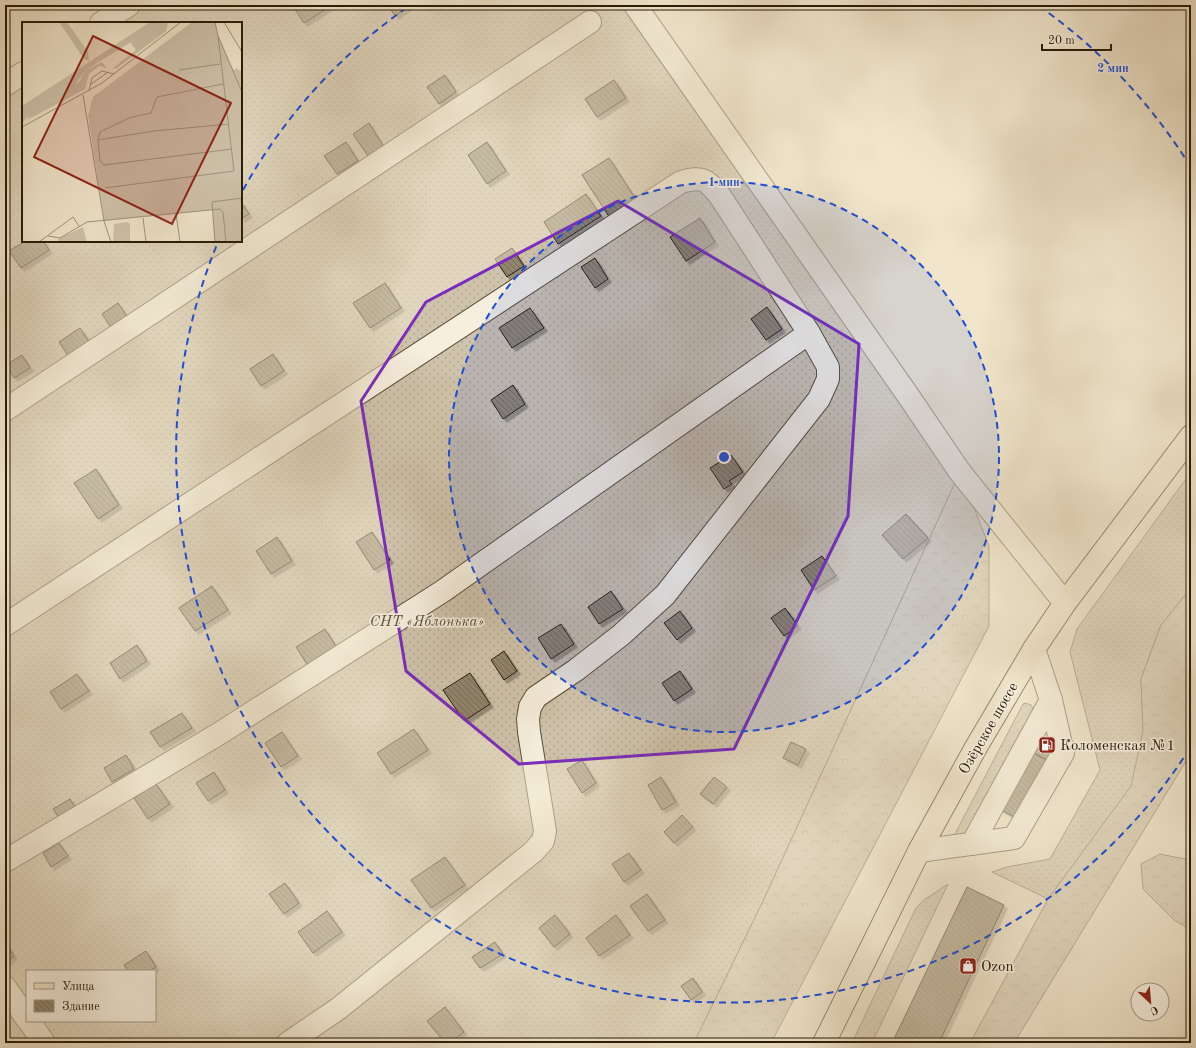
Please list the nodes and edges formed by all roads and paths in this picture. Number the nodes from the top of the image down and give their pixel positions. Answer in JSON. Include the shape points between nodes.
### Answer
{"nodes":[{"id":1,"x":129,"y":5,"type":"edge"},
{"id":2,"x":635,"y":5,"type":"edge"},
{"id":3,"x":103,"y":22,"type":"edge"},
{"id":4,"x":590,"y":22,"type":"dead end"},
{"id":5,"x":22,"y":74,"type":"edge"},
{"id":6,"x":5,"y":85,"type":"edge"},
{"id":7,"x":809,"y":333,"type":"junction"},
{"id":8,"x":5,"y":410,"type":"edge"},
{"id":9,"x":1191,"y":436,"type":"edge"},
{"id":10,"x":1065,"y":603,"type":"junction"},
{"id":11,"x":5,"y":625,"type":"edge"},
{"id":12,"x":1034,"y":649,"type":"junction"},
{"id":13,"x":1051,"y":700,"type":"junction"},
{"id":14,"x":972,"y":844,"type":"junction"},
{"id":15,"x":919,"y":851,"type":"junction"},
{"id":16,"x":5,"y":861,"type":"edge"},
{"id":17,"x":5,"y":987,"type":"edge"},
{"id":18,"x":26,"y":1017,"type":"edge"},
{"id":19,"x":29,"y":1022,"type":"edge"},
{"id":20,"x":44,"y":1043,"type":"edge"},
{"id":21,"x":288,"y":1043,"type":"edge"},
{"id":22,"x":824,"y":1043,"type":"edge"}],
"edges":[{"from":1,"to":3,"type":"street"},
{"from":2,"to":10,"type":"street","via":[[960,472]]},
{"from":4,"to":8,"type":"street"},
{"from":5,"to":6,"type":"street"},
{"from":7,"to":11,"type":"street","via":[[720,196],[708,182],[694,179],[681,182]]},
{"from":7,"to":16,"type":"street","via":[[443,590],[217,735]]},
{"from":7,"to":21,"type":"street","via":[[828,368],[828,380],[819,399],[665,595],[621,635],[536,697],[530,707],[529,732],[545,831],[543,841],[533,852],[338,1009]]},
{"from":9,"to":10,"type":"main road","name":"Озёрское шоссе"},
{"from":10,"to":12,"type":"main road","name":"Озёрское шоссе"},
{"from":12,"to":13,"type":"street"},
{"from":12,"to":15,"type":"main road","name":"Озёрское шоссе"},
{"from":13,"to":14,"type":"street"},
{"from":13,"to":14,"type":"street","via":[[1063,753],[1014,838]]},
{"from":14,"to":15,"type":"street"},
{"from":15,"to":22,"type":"main road","name":"Озёрское шоссе"},
{"from":17,"to":18,"type":"street"},
{"from":19,"to":20,"type":"street"}]}
